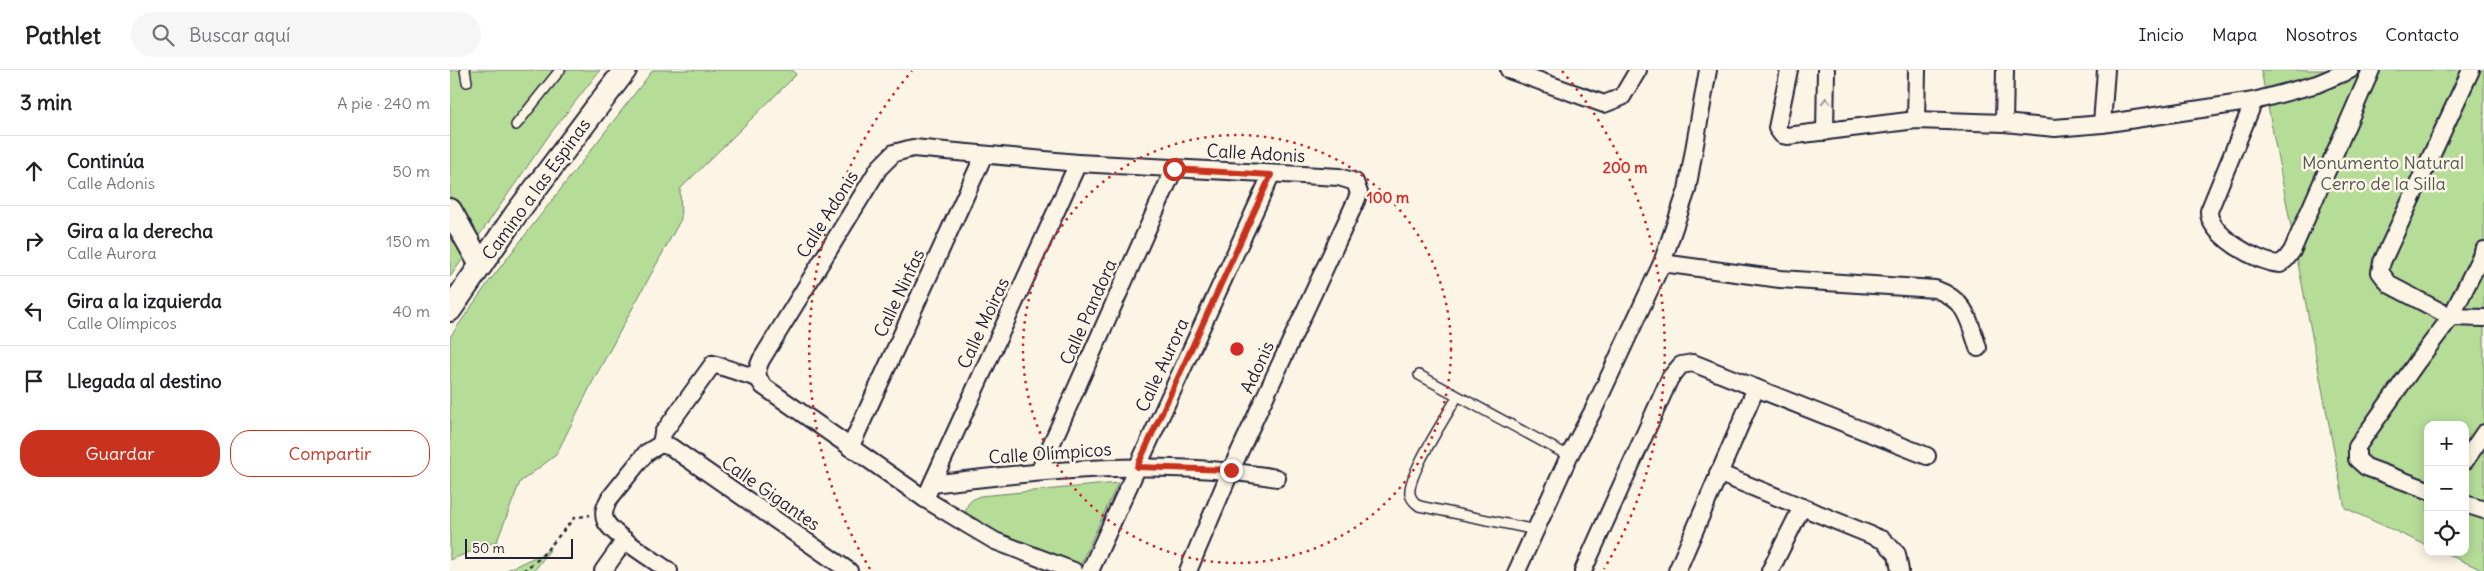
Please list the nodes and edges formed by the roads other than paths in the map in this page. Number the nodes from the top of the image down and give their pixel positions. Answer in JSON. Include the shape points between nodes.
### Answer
{"nodes":[{"id":1,"x":465,"y":70,"type":"edge"},
{"id":2,"x":560,"y":70,"type":"edge"},
{"id":3,"x":625,"y":70,"type":"edge"},
{"id":4,"x":1508,"y":70,"type":"edge"},
{"id":5,"x":1638,"y":70,"type":"edge"},
{"id":6,"x":1708,"y":70,"type":"edge"},
{"id":7,"x":1789,"y":70,"type":"edge"},
{"id":8,"x":1826,"y":70,"type":"edge"},
{"id":9,"x":1917,"y":70,"type":"edge"},
{"id":10,"x":2005,"y":70,"type":"edge"},
{"id":11,"x":2106,"y":70,"type":"edge"},
{"id":12,"x":2350,"y":70,"type":"edge"},
{"id":13,"x":2371,"y":70,"type":"edge"},
{"id":14,"x":2471,"y":70,"type":"edge"},
{"id":15,"x":1535,"y":74,"type":"edge"},
{"id":16,"x":468,"y":82,"type":"dead end"},
{"id":17,"x":2254,"y":101,"type":"junction"},
{"id":18,"x":1916,"y":120,"type":"junction"},
{"id":19,"x":2004,"y":123,"type":"junction"},
{"id":20,"x":2102,"y":124,"type":"junction"},
{"id":21,"x":516,"y":125,"type":"dead end"},
{"id":22,"x":1826,"y":132,"type":"junction"},
{"id":23,"x":984,"y":155,"type":"junction"},
{"id":24,"x":1078,"y":163,"type":"junction"},
{"id":25,"x":1174,"y":169,"type":"junction"},
{"id":26,"x":1271,"y":175,"type":"junction"},
{"id":27,"x":1355,"y":182,"type":"joint"},
{"id":28,"x":450,"y":210,"type":"edge"},
{"id":29,"x":2484,"y":250,"type":"edge"},
{"id":30,"x":1662,"y":263,"type":"junction"},
{"id":31,"x":480,"y":265,"type":"junction"},
{"id":32,"x":450,"y":310,"type":"edge"},
{"id":33,"x":2451,"y":317,"type":"junction"},
{"id":34,"x":2484,"y":318,"type":"edge"},
{"id":35,"x":1978,"y":348,"type":"dead end"},
{"id":36,"x":1419,"y":375,"type":"dead end"},
{"id":37,"x":757,"y":378,"type":"junction"},
{"id":38,"x":1756,"y":388,"type":"junction"},
{"id":39,"x":1457,"y":397,"type":"junction"},
{"id":40,"x":2484,"y":433,"type":"edge"},
{"id":41,"x":666,"y":446,"type":"junction"},
{"id":42,"x":850,"y":448,"type":"junction"},
{"id":43,"x":2469,"y":455,"type":"edge"},
{"id":44,"x":1569,"y":456,"type":"junction"},
{"id":45,"x":1927,"y":456,"type":"dead end"},
{"id":46,"x":1137,"y":467,"type":"junction"},
{"id":47,"x":1231,"y":470,"type":"junction"},
{"id":48,"x":1039,"y":472,"type":"junction"},
{"id":49,"x":1718,"y":473,"type":"junction"},
{"id":50,"x":1277,"y":478,"type":"dead end"},
{"id":51,"x":932,"y":484,"type":"junction"},
{"id":52,"x":2424,"y":489,"type":"edge"},
{"id":53,"x":925,"y":499,"type":"junction"},
{"id":54,"x":2469,"y":505,"type":"edge"},
{"id":55,"x":1802,"y":507,"type":"junction"},
{"id":56,"x":2484,"y":510,"type":"edge"},
{"id":57,"x":1536,"y":530,"type":"junction"},
{"id":58,"x":625,"y":540,"type":"junction"},
{"id":59,"x":603,"y":571,"type":"edge"},
{"id":60,"x":669,"y":571,"type":"edge"},
{"id":61,"x":849,"y":571,"type":"edge"},
{"id":62,"x":1074,"y":571,"type":"edge"},
{"id":63,"x":1090,"y":571,"type":"edge"},
{"id":64,"x":1188,"y":571,"type":"edge"},
{"id":65,"x":1517,"y":571,"type":"edge"},
{"id":66,"x":1583,"y":571,"type":"edge"},
{"id":67,"x":1676,"y":571,"type":"edge"},
{"id":68,"x":1770,"y":571,"type":"edge"},
{"id":69,"x":1900,"y":571,"type":"edge"}],
"edges":[{"from":1,"to":16,"type":"lane"},
{"from":2,"to":21,"type":"lane"},
{"from":3,"to":31,"type":"street","name":"Camino a las Espinas"},
{"from":4,"to":15,"type":"street"},
{"from":5,"to":15,"type":"street","via":[[1622,97],[1604,104]]},
{"from":6,"to":30,"type":"street","via":[[1687,190]]},
{"from":7,"to":22,"type":"street","via":[[1777,128],[1787,136]]},
{"from":22,"to":8,"type":"street","one_way":true},
{"from":9,"to":18,"type":"street"},
{"from":10,"to":19,"type":"street"},
{"from":11,"to":20,"type":"street"},
{"from":12,"to":17,"type":"street","via":[[2316,84]]},
{"from":13,"to":17,"type":"street","via":[[2292,250],[2280,264],[2263,261],[2237,246],[2218,232],[2209,217]]},
{"from":14,"to":33,"type":"street","via":[[2380,268],[2390,285]]},
{"from":17,"to":20,"type":"street"},
{"from":18,"to":19,"type":"street"},
{"from":18,"to":22,"type":"street"},
{"from":19,"to":20,"type":"street","via":[[2055,128]]},
{"from":23,"to":24,"type":"street","name":"Calle Adonis"},
{"from":23,"to":37,"type":"street","name":"Calle Adonis","via":[[913,148],[894,153],[879,168],[766,351],[756,369]]},
{"from":23,"to":42,"type":"street","name":"Calle Ninfas"},
{"from":24,"to":25,"type":"street","name":"Calle Adonis"},
{"from":24,"to":51,"type":"street","name":"Calle Moiras"},
{"from":25,"to":26,"type":"street","name":"Calle Adonis"},
{"from":25,"to":48,"type":"street","name":"Calle Pandora"},
{"from":26,"to":27,"type":"street","name":"Calle Adonis","via":[[1339,176]]},
{"from":26,"to":46,"type":"street","name":"Calle Aurora"},
{"from":27,"to":47,"type":"street","name":"Adonis","via":[[1359,193],[1356,201]]},
{"from":28,"to":31,"type":"street"},
{"from":29,"to":33,"type":"street"},
{"from":30,"to":35,"type":"street","via":[[1780,279],[1935,289],[1965,309]]},
{"from":30,"to":44,"type":"street"},
{"from":31,"to":32,"type":"street","name":"Camino a las Espinas"},
{"from":33,"to":34,"type":"street"},
{"from":33,"to":52,"type":"street","via":[[2406,377],[2356,454],[2366,467]]},
{"from":36,"to":39,"type":"lane"},
{"from":37,"to":41,"type":"street","via":[[713,364],[663,433]]},
{"from":37,"to":42,"type":"street","via":[[763,386]]},
{"from":38,"to":45,"type":"street"},
{"from":38,"to":49,"type":"street"},
{"from":38,"to":66,"type":"street","via":[[1693,363],[1681,365],[1670,378]]},
{"from":39,"to":44,"type":"lane"},
{"from":39,"to":57,"type":"lane","via":[[1413,475],[1410,494],[1413,501],[1419,506]]},
{"from":40,"to":43,"type":"street"},
{"from":41,"to":58,"type":"street","via":[[646,453],[605,506],[607,523]]},
{"from":41,"to":61,"type":"street","name":"Calle Gigantes"},
{"from":42,"to":53,"type":"street"},
{"from":44,"to":57,"type":"street"},
{"from":46,"to":47,"type":"street","name":"Calle Olímpicos"},
{"from":46,"to":48,"type":"street","name":"Calle Olímpicos"},
{"from":46,"to":63,"type":"street","name":"Calle Aurora"},
{"from":47,"to":50,"type":"street","name":"Calle Olímpicos"},
{"from":47,"to":64,"type":"street","name":"Adonis"},
{"from":48,"to":51,"type":"street","name":"Calle Olímpicos"},
{"from":49,"to":55,"type":"street"},
{"from":49,"to":67,"type":"street"},
{"from":51,"to":53,"type":"street","name":"Calle Moiras"},
{"from":53,"to":62,"type":"street","via":[[995,541]]},
{"from":54,"to":56,"type":"street"},
{"from":55,"to":68,"type":"street"},
{"from":55,"to":69,"type":"street","via":[[1883,540],[1897,554]]},
{"from":57,"to":65,"type":"street"},
{"from":58,"to":59,"type":"street"},
{"from":58,"to":60,"type":"street"}]}
